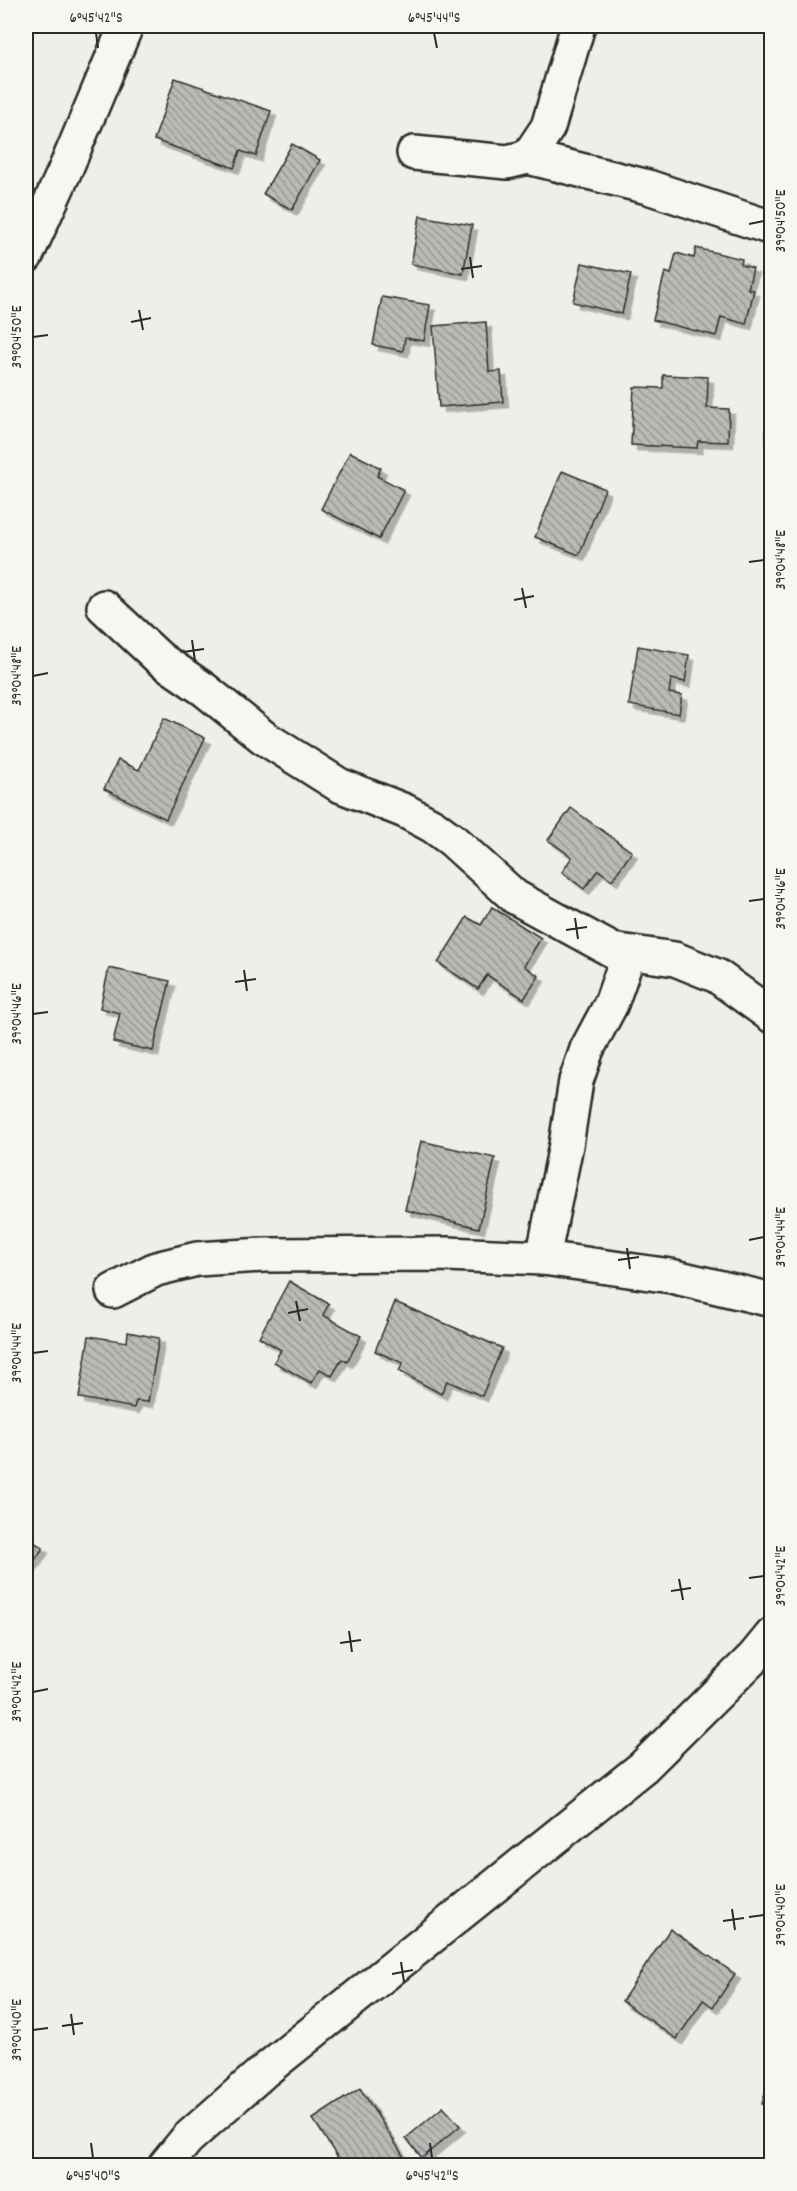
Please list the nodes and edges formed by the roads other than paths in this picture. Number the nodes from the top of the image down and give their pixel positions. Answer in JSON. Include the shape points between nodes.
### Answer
{"nodes":[{"id":1,"x":126,"y":26,"type":"edge"},
{"id":2,"x":578,"y":26,"type":"edge"},
{"id":3,"x":414,"y":153,"type":"dead end"},
{"id":4,"x":528,"y":157,"type":"junction"},
{"id":5,"x":771,"y":228,"type":"edge"},
{"id":6,"x":26,"y":255,"type":"edge"},
{"id":7,"x":104,"y":607,"type":"dead end"},
{"id":8,"x":629,"y":953,"type":"junction"},
{"id":9,"x":771,"y":1016,"type":"edge"},
{"id":10,"x":543,"y":1258,"type":"junction"},
{"id":11,"x":113,"y":1291,"type":"dead end"},
{"id":12,"x":771,"y":1300,"type":"edge"},
{"id":13,"x":771,"y":1635,"type":"edge"},
{"id":14,"x":165,"y":2166,"type":"edge"}],
"edges":[{"from":1,"to":6,"type":"street"},
{"from":2,"to":4,"type":"street","via":[[548,127]]},
{"from":3,"to":4,"type":"street","via":[[507,162]]},
{"from":4,"to":5,"type":"street","via":[[648,187]]},
{"from":7,"to":8,"type":"street","via":[[160,659],[263,737],[339,785],[432,826],[515,897],[612,950]]},
{"from":8,"to":9,"type":"street","via":[[675,959],[717,976]]},
{"from":8,"to":10,"type":"street","via":[[576,1081]]},
{"from":10,"to":11,"type":"street","via":[[447,1254],[197,1259],[156,1269]]},
{"from":10,"to":12,"type":"street","via":[[671,1276]]},
{"from":13,"to":14,"type":"street","via":[[754,1657],[643,1767],[263,2072],[187,2139]]}]}
